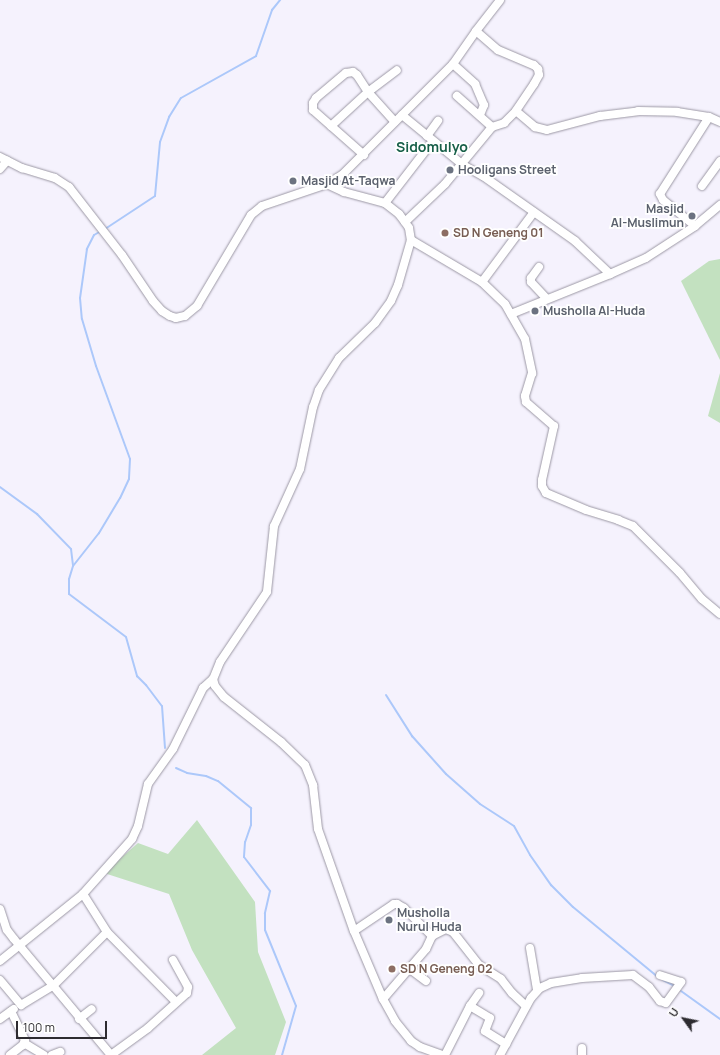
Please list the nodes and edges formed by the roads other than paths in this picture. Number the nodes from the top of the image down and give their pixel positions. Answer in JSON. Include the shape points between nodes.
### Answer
{"nodes":[{"id":1,"x":500,"y":0,"type":"edge"},
{"id":2,"x":476,"y":31,"type":"junction"},
{"id":3,"x":453,"y":64,"type":"junction"},
{"id":4,"x":397,"y":70,"type":"dead end"},
{"id":5,"x":368,"y":92,"type":"junction"},
{"id":6,"x":457,"y":96,"type":"dead end"},
{"id":7,"x":516,"y":111,"type":"junction"},
{"id":8,"x":402,"y":115,"type":"junction"},
{"id":9,"x":480,"y":115,"type":"junction"},
{"id":10,"x":709,"y":117,"type":"junction"},
{"id":11,"x":395,"y":122,"type":"junction"},
{"id":12,"x":438,"y":122,"type":"dead end"},
{"id":13,"x":720,"y":122,"type":"edge"},
{"id":14,"x":331,"y":126,"type":"junction"},
{"id":15,"x":492,"y":126,"type":"junction"},
{"id":16,"x":430,"y":139,"type":"junction"},
{"id":17,"x":364,"y":155,"type":"junction"},
{"id":18,"x":4,"y":159,"type":"edge"},
{"id":19,"x":720,"y":161,"type":"edge"},
{"id":20,"x":463,"y":165,"type":"junction"},
{"id":21,"x":0,"y":169,"type":"edge"},
{"id":22,"x":327,"y":184,"type":"junction"},
{"id":23,"x":702,"y":186,"type":"dead end"},
{"id":24,"x":385,"y":203,"type":"junction"},
{"id":25,"x":720,"y":205,"type":"edge"},
{"id":26,"x":534,"y":212,"type":"junction"},
{"id":27,"x":405,"y":222,"type":"junction"},
{"id":28,"x":695,"y":226,"type":"junction"},
{"id":29,"x":411,"y":240,"type":"junction"},
{"id":30,"x":539,"y":267,"type":"dead end"},
{"id":31,"x":610,"y":274,"type":"junction"},
{"id":32,"x":482,"y":282,"type":"junction"},
{"id":33,"x":547,"y":299,"type":"junction"},
{"id":34,"x":511,"y":314,"type":"junction"},
{"id":35,"x":720,"y":614,"type":"edge"},
{"id":36,"x":213,"y":679,"type":"junction"},
{"id":37,"x":83,"y":894,"type":"junction"},
{"id":38,"x":0,"y":909,"type":"edge"},
{"id":39,"x":354,"y":931,"type":"junction"},
{"id":40,"x":107,"y":932,"type":"junction"},
{"id":41,"x":432,"y":936,"type":"junction"},
{"id":42,"x":18,"y":945,"type":"junction"},
{"id":43,"x":530,"y":948,"type":"dead end"},
{"id":44,"x":173,"y":960,"type":"dead end"},
{"id":45,"x":0,"y":961,"type":"edge"},
{"id":46,"x":410,"y":969,"type":"junction"},
{"id":47,"x":660,"y":975,"type":"dead end"},
{"id":48,"x":426,"y":981,"type":"dead end"},
{"id":49,"x":1,"y":982,"type":"edge"},
{"id":50,"x":52,"y":986,"type":"junction"},
{"id":51,"x":537,"y":990,"type":"junction"},
{"id":52,"x":479,"y":993,"type":"dead end"},
{"id":53,"x":383,"y":999,"type":"junction"},
{"id":54,"x":176,"y":1002,"type":"junction"},
{"id":55,"x":21,"y":1005,"type":"junction"},
{"id":56,"x":470,"y":1006,"type":"junction"},
{"id":57,"x":526,"y":1006,"type":"junction"},
{"id":58,"x":92,"y":1009,"type":"dead end"},
{"id":59,"x":11,"y":1011,"type":"junction"},
{"id":60,"x":0,"y":1019,"type":"edge"},
{"id":61,"x":79,"y":1019,"type":"junction"},
{"id":62,"x":24,"y":1043,"type":"junction"},
{"id":63,"x":506,"y":1044,"type":"junction"},
{"id":64,"x":10,"y":1055,"type":"edge"},
{"id":65,"x":44,"y":1055,"type":"edge"},
{"id":66,"x":111,"y":1055,"type":"edge"},
{"id":67,"x":442,"y":1055,"type":"edge"},
{"id":68,"x":445,"y":1055,"type":"edge"},
{"id":69,"x":500,"y":1055,"type":"edge"}],
"edges":[{"from":1,"to":2,"type":"street"},
{"from":2,"to":3,"type":"street"},
{"from":2,"to":7,"type":"street","via":[[498,50],[538,69],[537,79]]},
{"from":3,"to":8,"type":"street"},
{"from":3,"to":9,"type":"street","via":[[474,84],[484,105]]},
{"from":4,"to":5,"type":"street"},
{"from":5,"to":11,"type":"street"},
{"from":5,"to":14,"type":"street"},
{"from":5,"to":14,"type":"street","via":[[357,75],[351,72],[346,73],[316,98],[312,109]]},
{"from":6,"to":9,"type":"street"},
{"from":7,"to":10,"type":"street","via":[[535,127],[547,130],[600,116],[638,110]]},
{"from":7,"to":15,"type":"street","via":[[504,123]]},
{"from":8,"to":11,"type":"street"},
{"from":8,"to":16,"type":"street"},
{"from":9,"to":15,"type":"street"},
{"from":10,"to":13,"type":"street"},
{"from":10,"to":28,"type":"street","via":[[660,194],[661,198]]},
{"from":11,"to":17,"type":"street"},
{"from":12,"to":16,"type":"street"},
{"from":14,"to":17,"type":"street"},
{"from":15,"to":20,"type":"street"},
{"from":16,"to":20,"type":"street"},
{"from":16,"to":24,"type":"street"},
{"from":17,"to":22,"type":"street","via":[[342,175]]},
{"from":18,"to":21,"type":"street"},
{"from":18,"to":22,"type":"street","via":[[62,182],[77,196],[162,311],[170,316],[181,317],[189,314],[197,306],[247,220],[255,211],[271,202]]},
{"from":19,"to":23,"type":"street"},
{"from":20,"to":26,"type":"street","via":[[484,176]]},
{"from":20,"to":27,"type":"street"},
{"from":22,"to":24,"type":"street","via":[[344,192]]},
{"from":24,"to":27,"type":"street"},
{"from":25,"to":28,"type":"street"},
{"from":26,"to":31,"type":"street","via":[[575,241]]},
{"from":26,"to":32,"type":"street"},
{"from":27,"to":29,"type":"street"},
{"from":28,"to":31,"type":"street","via":[[646,258]]},
{"from":29,"to":32,"type":"street"},
{"from":29,"to":36,"type":"street","via":[[391,301],[375,322],[339,358],[319,390],[300,469],[274,526],[267,592],[220,662]]},
{"from":30,"to":33,"type":"street","via":[[531,282]]},
{"from":31,"to":33,"type":"street"},
{"from":32,"to":34,"type":"street","via":[[505,304]]},
{"from":33,"to":34,"type":"street"},
{"from":34,"to":35,"type":"street","via":[[525,339],[531,365],[526,402],[554,426],[542,480],[546,493],[633,526],[702,599]]},
{"from":36,"to":37,"type":"street","via":[[203,688],[178,739],[148,784],[138,826],[132,839]]},
{"from":36,"to":39,"type":"street","via":[[224,697],[281,742],[307,768],[318,829]]},
{"from":37,"to":40,"type":"street"},
{"from":37,"to":42,"type":"street"},
{"from":38,"to":42,"type":"street","via":[[7,930]]},
{"from":39,"to":41,"type":"street","via":[[397,904]]},
{"from":39,"to":53,"type":"street"},
{"from":40,"to":50,"type":"street"},
{"from":40,"to":54,"type":"street"},
{"from":41,"to":46,"type":"street","via":[[426,949]]},
{"from":41,"to":57,"type":"street","via":[[446,929],[453,932],[480,965],[502,980]]},
{"from":42,"to":45,"type":"street"},
{"from":42,"to":50,"type":"street"},
{"from":43,"to":51,"type":"street"},
{"from":44,"to":54,"type":"street","via":[[188,989]]},
{"from":46,"to":48,"type":"street"},
{"from":46,"to":53,"type":"street"},
{"from":47,"to":51,"type":"street","via":[[681,982],[665,1003],[633,975],[560,981]]},
{"from":49,"to":55,"type":"street"},
{"from":50,"to":55,"type":"street"},
{"from":50,"to":61,"type":"street"},
{"from":51,"to":57,"type":"street"},
{"from":52,"to":56,"type":"street"},
{"from":53,"to":67,"type":"street","via":[[395,1021],[411,1041]]},
{"from":54,"to":66,"type":"street","via":[[148,1028]]},
{"from":55,"to":59,"type":"street"},
{"from":56,"to":63,"type":"street","via":[[490,1018],[485,1031]]},
{"from":56,"to":68,"type":"street"},
{"from":57,"to":63,"type":"street"},
{"from":58,"to":61,"type":"street"},
{"from":59,"to":60,"type":"street"},
{"from":59,"to":62,"type":"street","via":[[24,1037]]},
{"from":61,"to":66,"type":"street"},
{"from":62,"to":64,"type":"street"},
{"from":62,"to":65,"type":"street"},
{"from":63,"to":69,"type":"street"}]}
